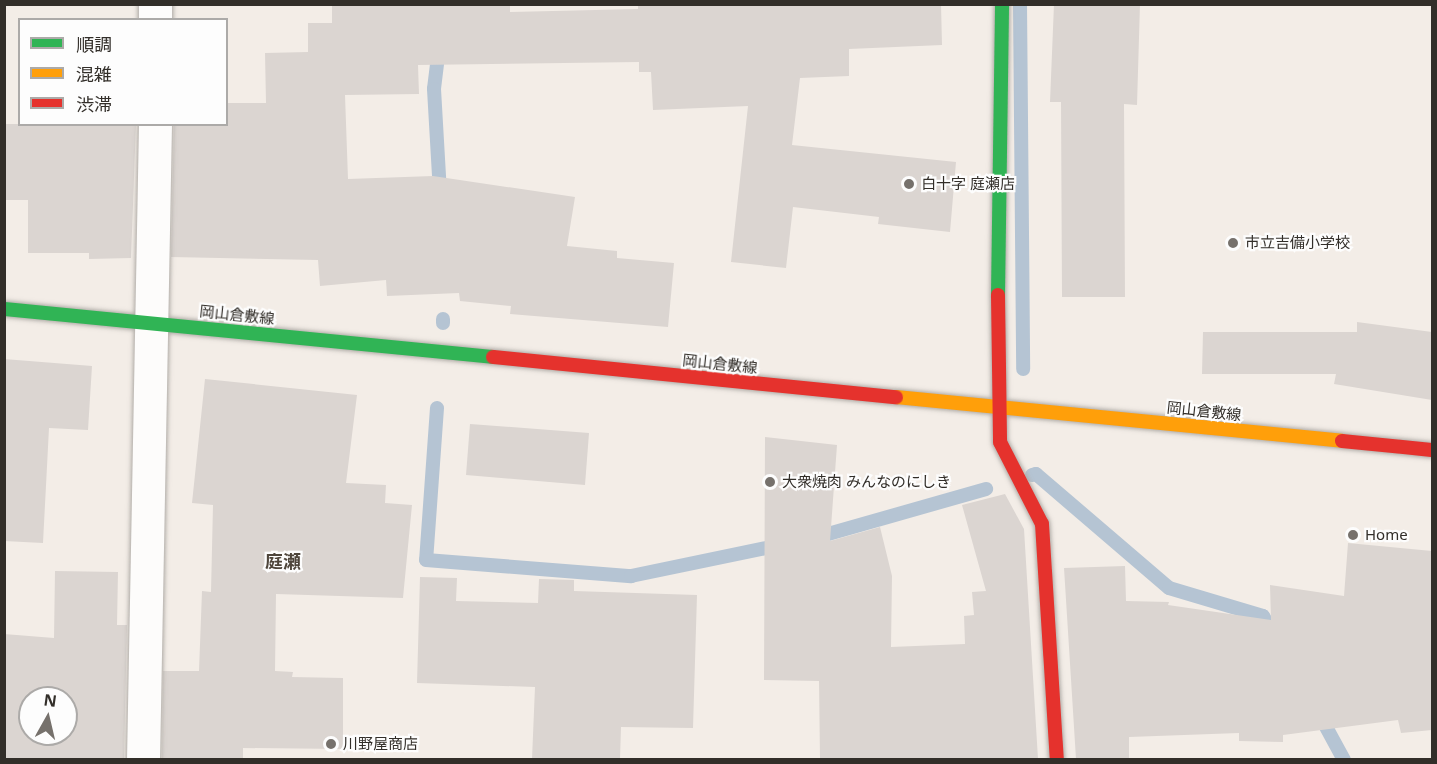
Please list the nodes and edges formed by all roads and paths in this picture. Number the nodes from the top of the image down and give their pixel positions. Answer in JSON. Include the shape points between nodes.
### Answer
{"nodes":[{"id":1,"x":1002,"y":4,"type":"edge"},
{"id":2,"x":155,"y":126,"type":"edge"},
{"id":3,"x":4,"y":309,"type":"edge"},
{"id":4,"x":151,"y":323,"type":"junction"},
{"id":5,"x":997,"y":407,"type":"junction"},
{"id":6,"x":1432,"y":450,"type":"edge"},
{"id":7,"x":143,"y":759,"type":"edge"},
{"id":8,"x":1057,"y":759,"type":"edge"}],
"edges":[{"from":1,"to":5,"type":"main road"},
{"from":2,"to":4,"type":"street"},
{"from":3,"to":4,"type":"main road","name":"岡山倉敷線"},
{"from":4,"to":5,"type":"main road","name":"岡山倉敷線"},
{"from":4,"to":7,"type":"street"},
{"from":5,"to":6,"type":"main road","name":"岡山倉敷線"},
{"from":5,"to":8,"type":"main road","via":[[1000,442],[1042,524]]}]}
